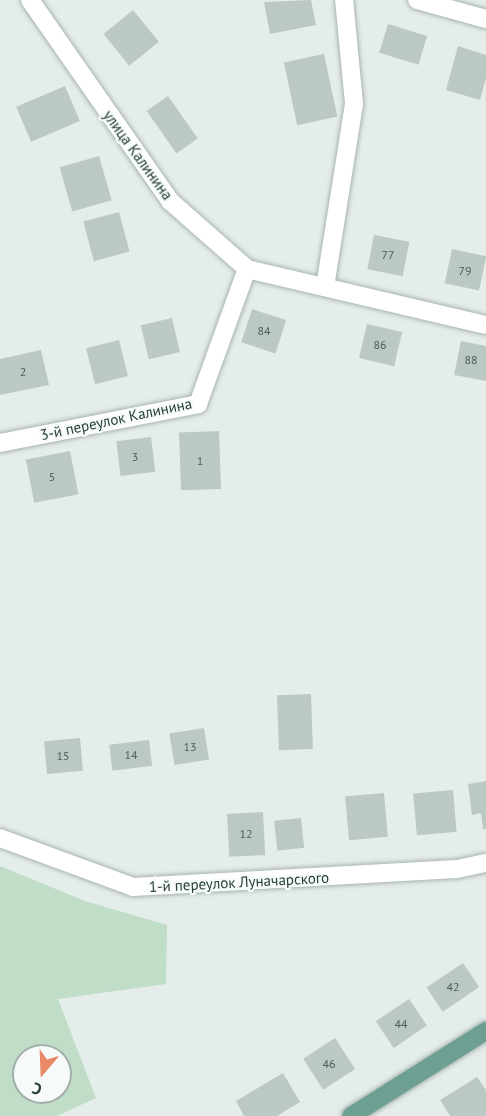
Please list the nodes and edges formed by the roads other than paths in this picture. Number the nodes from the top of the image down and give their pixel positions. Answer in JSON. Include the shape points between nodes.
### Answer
{"nodes":[{"id":1,"x":30,"y":0,"type":"edge"},
{"id":2,"x":344,"y":0,"type":"edge"},
{"id":3,"x":417,"y":0,"type":"edge"},
{"id":4,"x":486,"y":19,"type":"edge"},
{"id":5,"x":247,"y":269,"type":"junction"},
{"id":6,"x":325,"y":287,"type":"junction"},
{"id":7,"x":486,"y":325,"type":"edge"},
{"id":8,"x":0,"y":443,"type":"edge"},
{"id":9,"x":0,"y":838,"type":"edge"},
{"id":10,"x":486,"y":863,"type":"edge"},
{"id":11,"x":486,"y":1031,"type":"edge"},
{"id":12,"x":351,"y":1116,"type":"edge"}],
"edges":[{"from":1,"to":5,"type":"street","name":"улица Калинина","via":[[170,201]]},
{"from":2,"to":6,"type":"street","via":[[354,104]]},
{"from":3,"to":4,"type":"street"},
{"from":5,"to":6,"type":"street","name":"улица Калинина"},
{"from":5,"to":8,"type":"street","name":"3-й переулок Калинина","via":[[198,404]]},
{"from":6,"to":7,"type":"street","name":"улица Калинина"},
{"from":9,"to":10,"type":"street","name":"1-й переулок Луначарского","via":[[133,887],[457,869]]},
{"from":11,"to":12,"type":"main road"}]}
